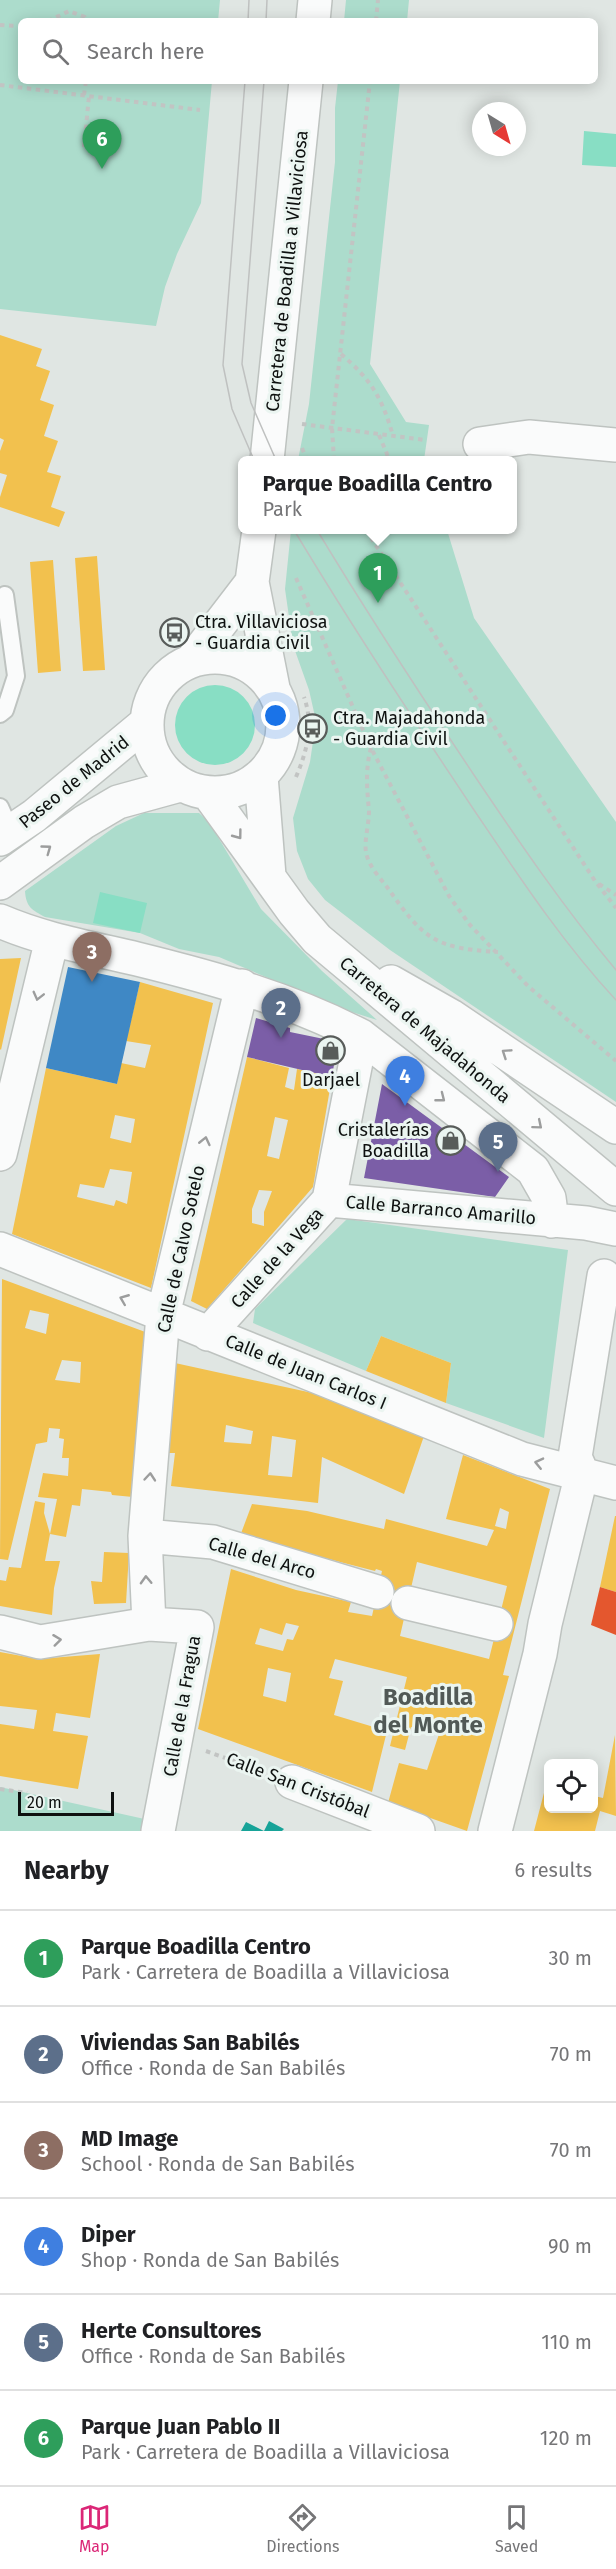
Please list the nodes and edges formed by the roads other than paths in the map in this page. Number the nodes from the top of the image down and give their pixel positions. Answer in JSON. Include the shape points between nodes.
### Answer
{"nodes":[{"id":1,"x":315,"y":0,"type":"edge"},
{"id":2,"x":313,"y":18,"type":"edge"},
{"id":3,"x":306,"y":84,"type":"edge"},
{"id":4,"x":480,"y":444,"type":"dead end"},
{"id":5,"x":616,"y":446,"type":"edge"},
{"id":6,"x":267,"y":456,"type":"edge"},
{"id":7,"x":258,"y":534,"type":"edge"},
{"id":8,"x":252,"y":582,"type":"junction"},
{"id":9,"x":5,"y":595,"type":"dead end"},
{"id":10,"x":193,"y":659,"type":"junction"},
{"id":11,"x":288,"y":691,"type":"junction"},
{"id":12,"x":0,"y":714,"type":"edge"},
{"id":13,"x":146,"y":723,"type":"junction"},
{"id":14,"x":261,"y":776,"type":"junction"},
{"id":15,"x":194,"y":789,"type":"junction"},
{"id":16,"x":4,"y":826,"type":"edge"},
{"id":17,"x":269,"y":876,"type":"junction"},
{"id":18,"x":0,"y":883,"type":"edge"},
{"id":19,"x":0,"y":921,"type":"edge"},
{"id":20,"x":52,"y":939,"type":"junction"},
{"id":21,"x":317,"y":939,"type":"junction"},
{"id":22,"x":242,"y":986,"type":"junction"},
{"id":23,"x":361,"y":1036,"type":"junction"},
{"id":24,"x":589,"y":1109,"type":"junction"},
{"id":25,"x":616,"y":1127,"type":"edge"},
{"id":26,"x":616,"y":1146,"type":"edge"},
{"id":27,"x":0,"y":1154,"type":"edge"},
{"id":28,"x":616,"y":1189,"type":"edge"},
{"id":29,"x":329,"y":1200,"type":"junction"},
{"id":30,"x":552,"y":1221,"type":"junction"},
{"id":31,"x":611,"y":1222,"type":"edge"},
{"id":32,"x":0,"y":1249,"type":"edge"},
{"id":33,"x":604,"y":1276,"type":"dead end"},
{"id":34,"x":163,"y":1315,"type":"junction"},
{"id":35,"x":208,"y":1334,"type":"junction"},
{"id":36,"x":582,"y":1473,"type":"junction"},
{"id":37,"x":616,"y":1483,"type":"edge"},
{"id":38,"x":146,"y":1536,"type":"junction"},
{"id":39,"x":377,"y":1592,"type":"dead end"},
{"id":40,"x":408,"y":1603,"type":"dead end"},
{"id":41,"x":149,"y":1624,"type":"junction"},
{"id":42,"x":0,"y":1632,"type":"edge"},
{"id":43,"x":540,"y":1654,"type":"junction"},
{"id":44,"x":292,"y":1782,"type":"road end"},
{"id":45,"x":158,"y":1831,"type":"edge"},
{"id":46,"x":418,"y":1831,"type":"edge"},
{"id":47,"x":495,"y":1831,"type":"edge"}],
"edges":[{"from":1,"to":2,"type":"street"},
{"from":3,"to":6,"type":"street","name":"Carretera de Boadilla a Villaviciosa"},
{"from":4,"to":5,"type":"street","via":[[529,437]]},
{"from":7,"to":8,"type":"street"},
{"from":8,"to":10,"type":"street"},
{"from":8,"to":11,"type":"street"},
{"from":9,"to":12,"type":"lane","via":[[15,676],[5,710]]},
{"from":10,"to":11,"type":"street","via":[[234,659]]},
{"from":10,"to":13,"type":"street","via":[[160,682],[151,698]]},
{"from":11,"to":14,"type":"street","via":[[282,710],[284,730],[273,761]]},
{"from":13,"to":15,"type":"street","via":[[149,747],[162,769]]},
{"from":13,"to":16,"type":"street","name":"Paseo de Madrid","via":[[63,793]]},
{"from":14,"to":15,"type":"street","via":[[227,793]]},
{"from":14,"to":17,"type":"street"},
{"from":15,"to":17,"type":"street","name":"Carretera de Majadahonda","one_way":true},
{"from":18,"to":15,"type":"street","name":"Paseo de Madrid","one_way":true,"via":[[118,802]]},
{"from":17,"to":21,"type":"street","name":"Carretera de Majadahonda"},
{"from":19,"to":20,"type":"street"},
{"from":20,"to":22,"type":"street"},
{"from":20,"to":27,"type":"street","one_way":true},
{"from":24,"to":21,"type":"street","name":"Carretera de Majadahonda","one_way":true,"via":[[451,1016]]},
{"from":21,"to":28,"type":"street","name":"Carretera de Majadahonda","one_way":true},
{"from":22,"to":23,"type":"street"},
{"from":34,"to":22,"type":"street","name":"Calle de Calvo Sotelo","one_way":true},
{"from":23,"to":29,"type":"street","name":"Calle de la Vega"},
{"from":23,"to":30,"type":"street","one_way":true,"via":[[533,1170],[549,1198]]},
{"from":24,"to":25,"type":"street","name":"Carretera de Majadahonda"},
{"from":24,"to":26,"type":"street","name":"Carretera de Majadahonda"},
{"from":29,"to":30,"type":"street","name":"Calle Barranco Amarillo"},
{"from":29,"to":35,"type":"street","name":"Calle de la Vega"},
{"from":30,"to":31,"type":"street","name":"Calle Barranco Amarillo"},
{"from":34,"to":32,"type":"street","name":"Calle de Juan Carlos I","one_way":true},
{"from":33,"to":36,"type":"street","via":[[575,1457]]},
{"from":34,"to":35,"type":"street","name":"Calle de Juan Carlos I"},
{"from":38,"to":34,"type":"street","name":"Calle de Calvo Sotelo","one_way":true},
{"from":36,"to":35,"type":"street","name":"Calle de Juan Carlos I","one_way":true,"via":[[522,1459]]},
{"from":36,"to":37,"type":"street","name":"Calle de Juan Carlos I"},
{"from":36,"to":43,"type":"street"},
{"from":38,"to":39,"type":"street","name":"Calle del Arco","via":[[213,1542]]},
{"from":41,"to":38,"type":"street","name":"Calle de Calvo Sotelo","one_way":true},
{"from":40,"to":43,"type":"street","via":[[505,1630]]},
{"from":42,"to":41,"type":"street","one_way":true,"via":[[40,1642]]},
{"from":41,"to":45,"type":"street","name":"Calle de la Fragua","via":[[197,1627]]},
{"from":43,"to":47,"type":"street"},
{"from":44,"to":46,"type":"street","name":"Calle San Cristóbal"}]}
